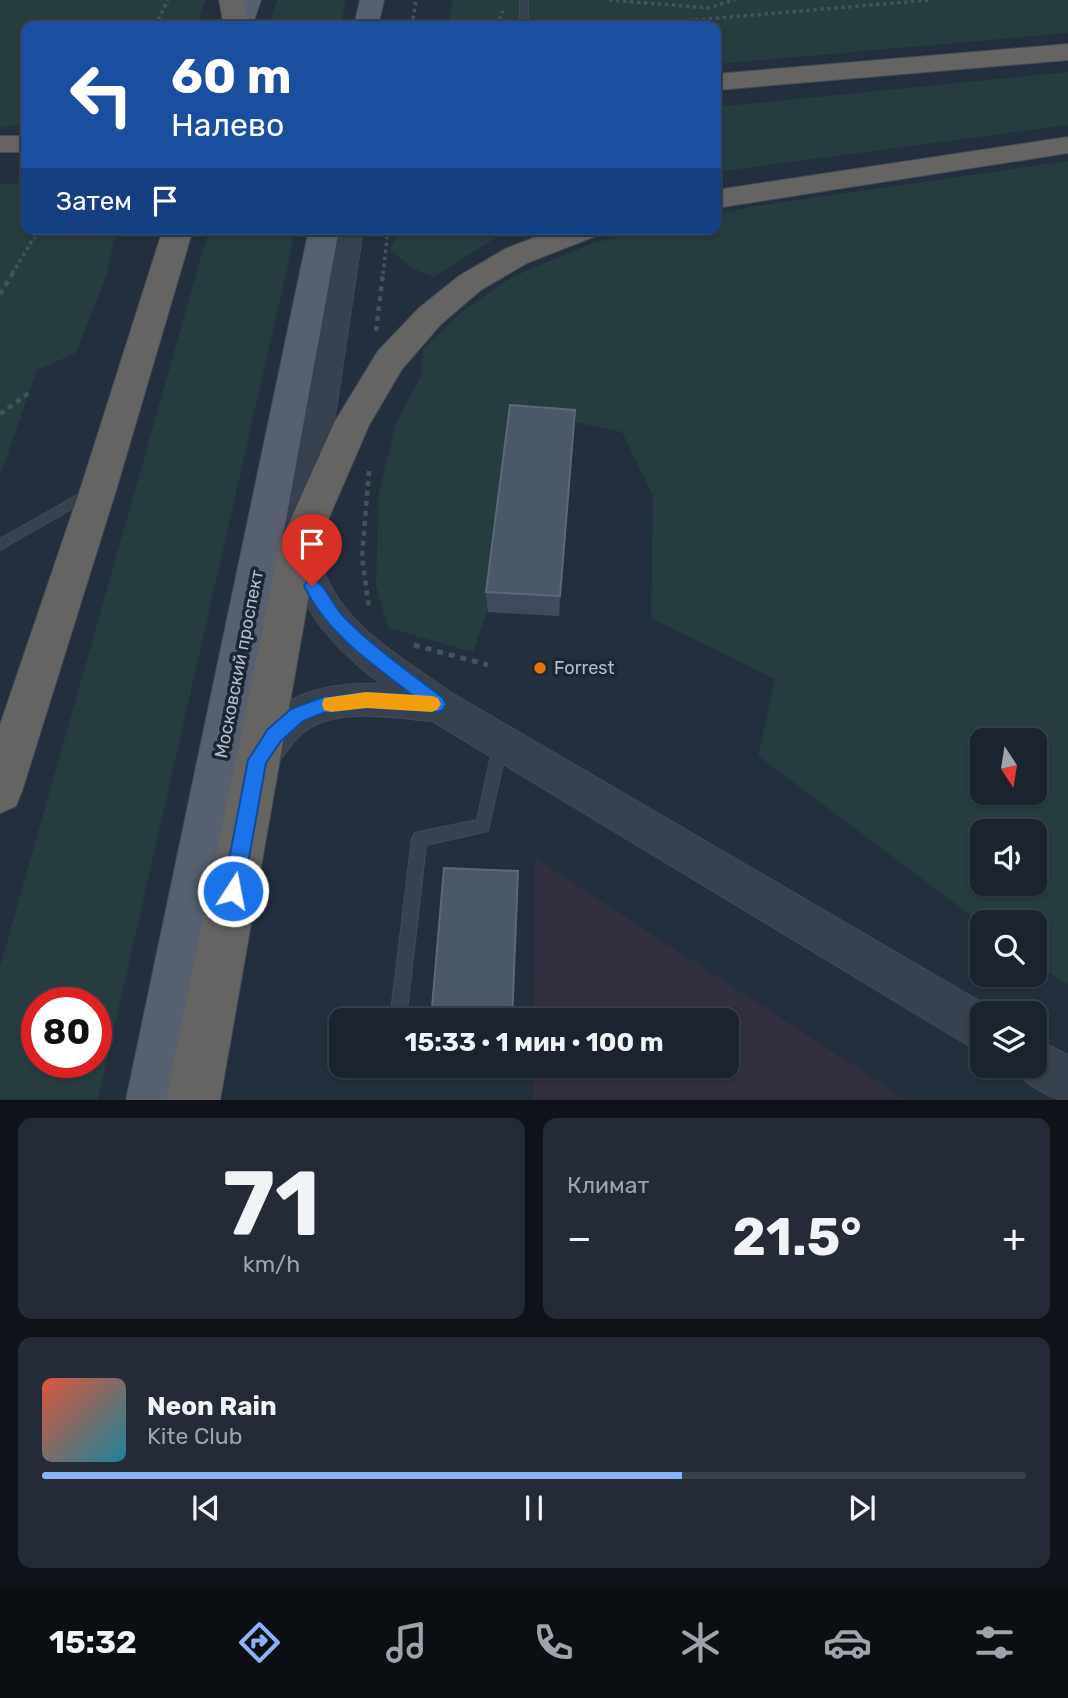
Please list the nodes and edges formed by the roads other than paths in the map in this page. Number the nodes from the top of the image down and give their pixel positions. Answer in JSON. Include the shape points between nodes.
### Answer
{"nodes":[{"id":1,"x":231,"y":0,"type":"edge"},
{"id":2,"x":249,"y":0,"type":"edge"},
{"id":3,"x":372,"y":0,"type":"edge"},
{"id":4,"x":524,"y":0,"type":"edge"},
{"id":5,"x":237,"y":21,"type":"edge"},
{"id":6,"x":240,"y":21,"type":"edge"},
{"id":7,"x":367,"y":21,"type":"edge"},
{"id":8,"x":524,"y":21,"type":"edge"},
{"id":9,"x":1068,"y":52,"type":"edge"},
{"id":10,"x":721,"y":82,"type":"edge"},
{"id":11,"x":0,"y":144,"type":"edge"},
{"id":12,"x":21,"y":145,"type":"edge"},
{"id":13,"x":1068,"y":145,"type":"edge"},
{"id":14,"x":721,"y":198,"type":"edge"},
{"id":15,"x":176,"y":235,"type":"edge"},
{"id":16,"x":323,"y":235,"type":"edge"},
{"id":17,"x":349,"y":235,"type":"edge"},
{"id":18,"x":570,"y":235,"type":"edge"},
{"id":19,"x":99,"y":488,"type":"junction"},
{"id":20,"x":299,"y":543,"type":"junction"},
{"id":21,"x":0,"y":545,"type":"edge"},
{"id":22,"x":437,"y":704,"type":"junction"},
{"id":23,"x":501,"y":742,"type":"junction"},
{"id":24,"x":258,"y":760,"type":"junction"},
{"id":25,"x":0,"y":791,"type":"edge"},
{"id":26,"x":399,"y":1008,"type":"edge"},
{"id":27,"x":970,"y":1021,"type":"edge"},
{"id":28,"x":1047,"y":1068,"type":"edge"},
{"id":29,"x":1068,"y":1080,"type":"edge"},
{"id":30,"x":153,"y":1100,"type":"edge"},
{"id":31,"x":193,"y":1100,"type":"edge"}],
"edges":[{"from":1,"to":5,"type":"highway"},
{"from":2,"to":6,"type":"main road"},
{"from":3,"to":7,"type":"main road"},
{"from":4,"to":8,"type":"lane"},
{"from":9,"to":10,"type":"highway"},
{"from":11,"to":12,"type":"highway"},
{"from":13,"to":14,"type":"highway"},
{"from":15,"to":19,"type":"highway"},
{"from":16,"to":30,"type":"main road","name":"Московский проспект"},
{"from":17,"to":20,"type":"street"},
{"from":18,"to":20,"type":"highway","via":[[516,256],[470,283],[430,316],[390,360],[352,423]]},
{"from":19,"to":21,"type":"lane"},
{"from":19,"to":25,"type":"highway"},
{"from":20,"to":22,"type":"street","via":[[312,586],[332,616],[356,641]]},
{"from":20,"to":24,"type":"highway"},
{"from":22,"to":23,"type":"street"},
{"from":22,"to":24,"type":"street","via":[[366,700],[323,705],[297,715],[275,735]]},
{"from":23,"to":26,"type":"lane","via":[[483,826],[419,839]]},
{"from":23,"to":27,"type":"street"},
{"from":24,"to":31,"type":"highway"},
{"from":28,"to":29,"type":"street"}]}
